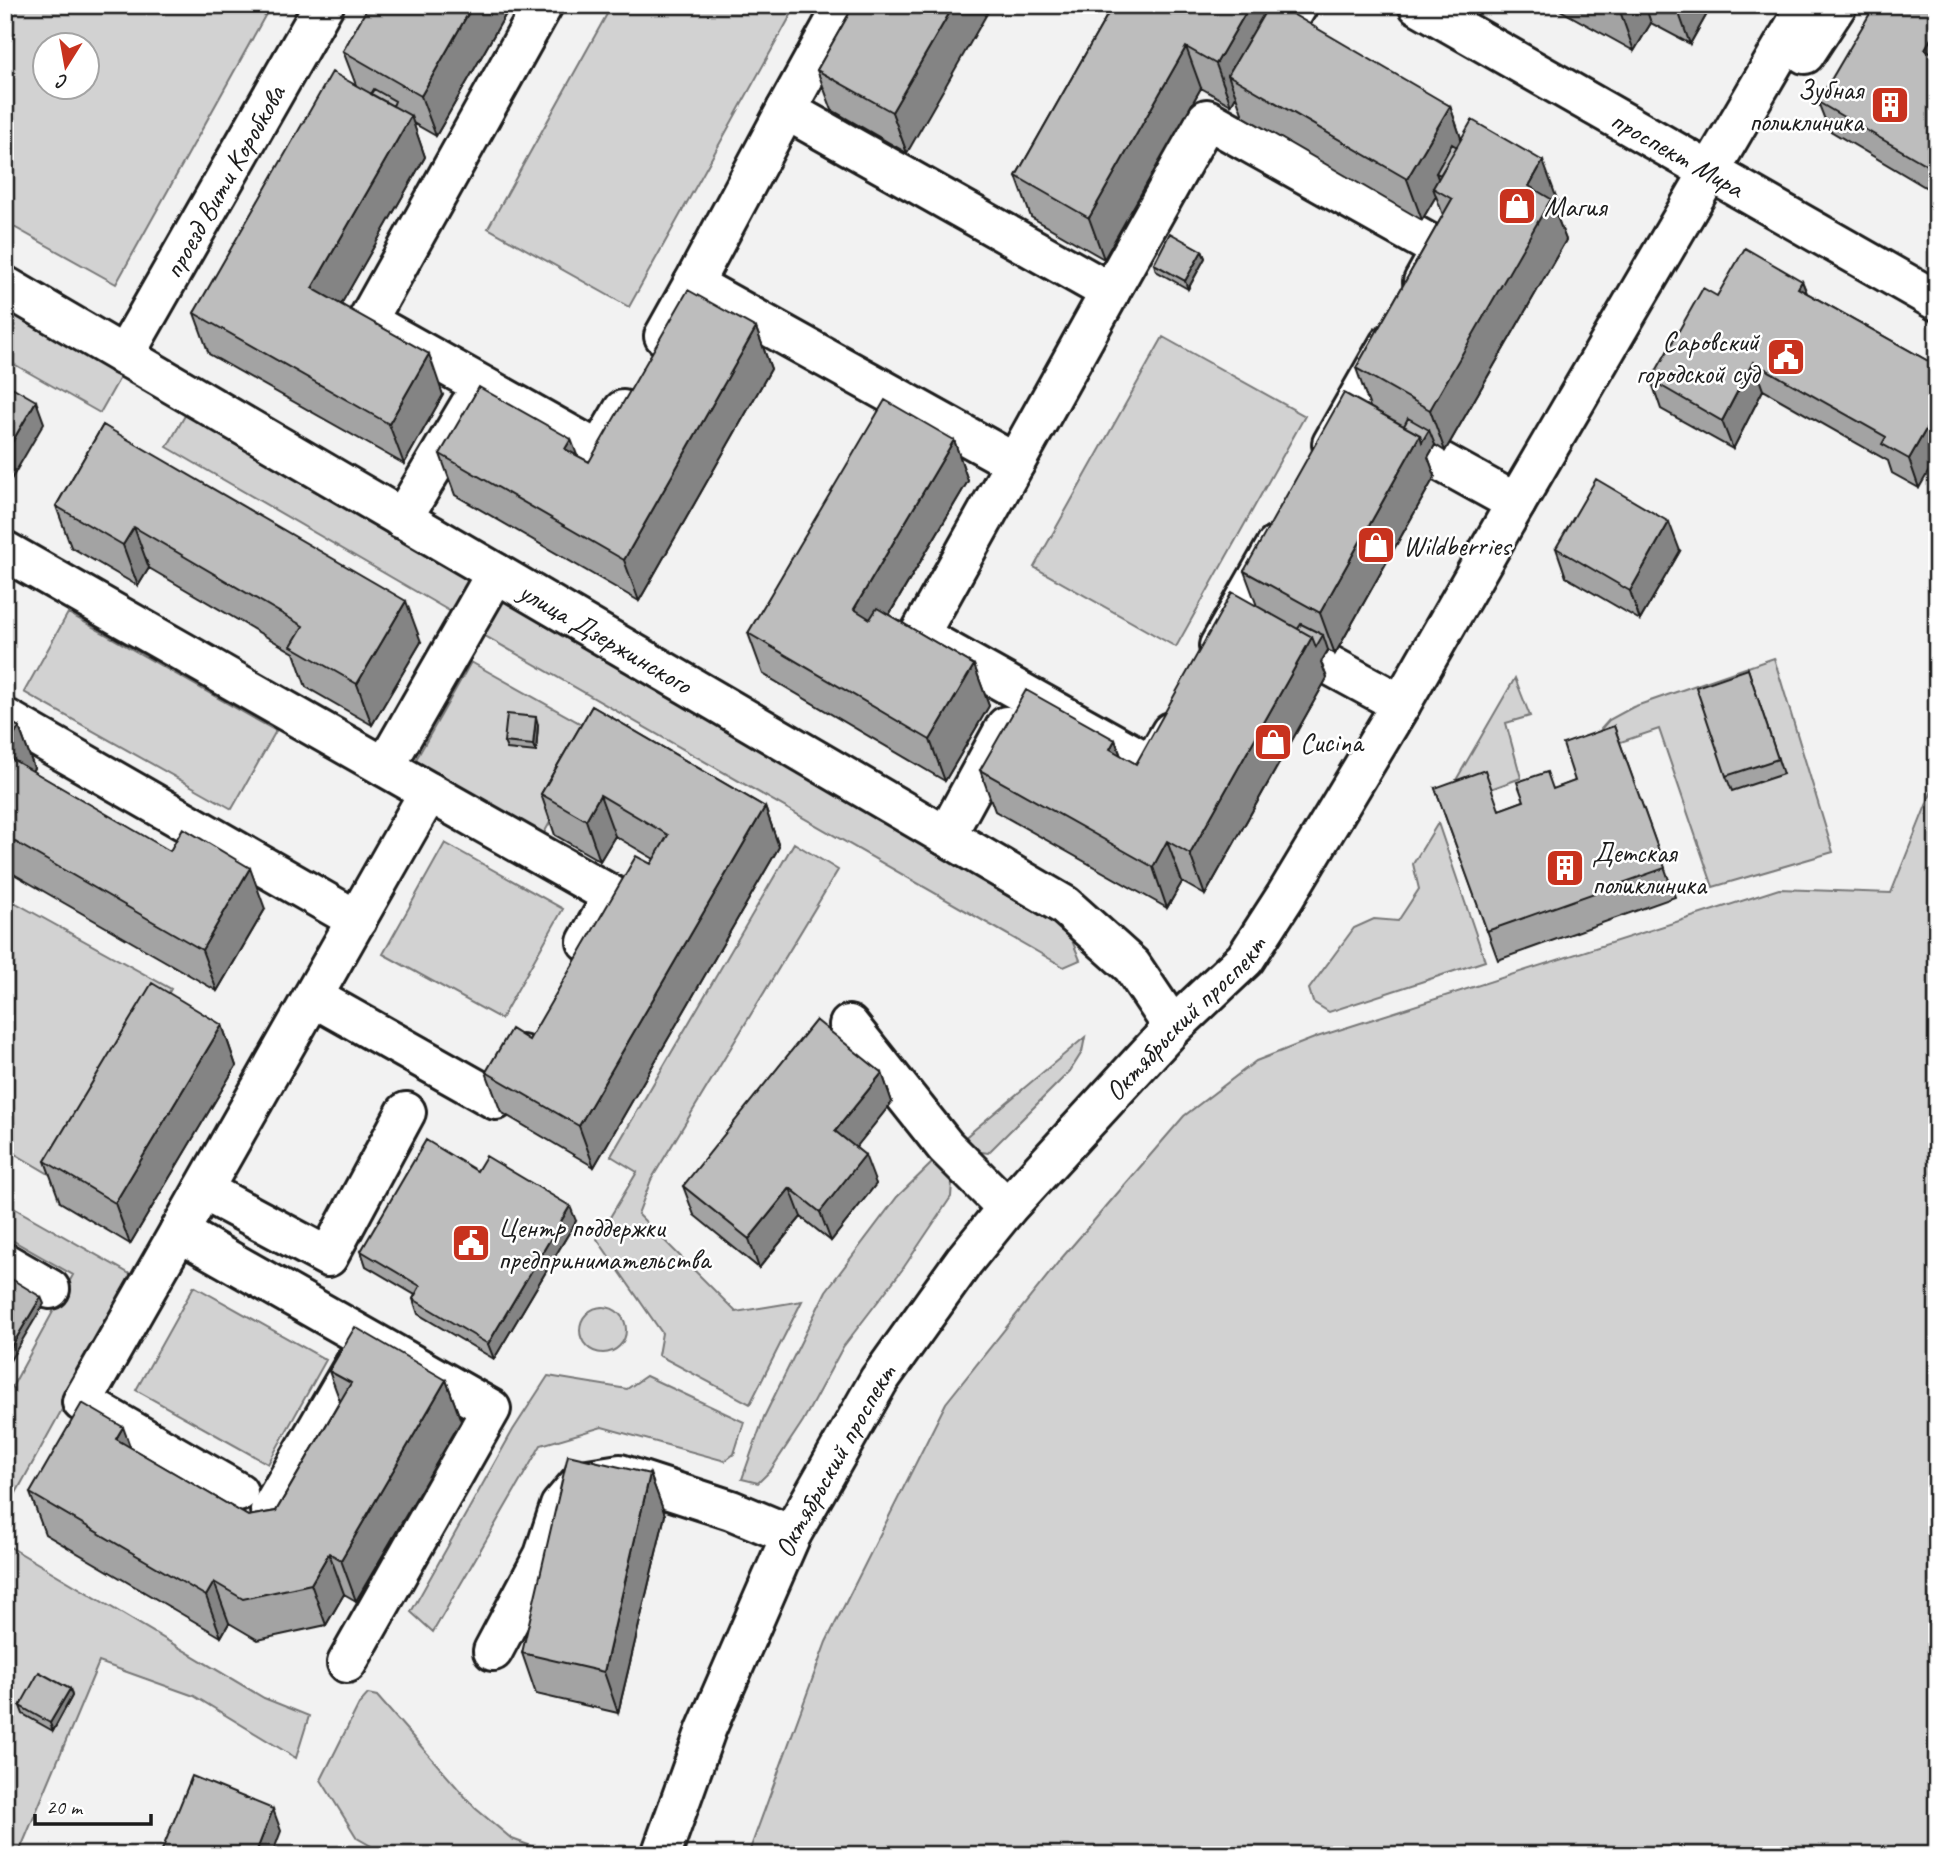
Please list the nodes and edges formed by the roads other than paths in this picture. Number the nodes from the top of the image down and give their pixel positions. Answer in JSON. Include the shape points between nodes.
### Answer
{"nodes":[{"id":1,"x":324,"y":5,"type":"edge"},
{"id":2,"x":543,"y":5,"type":"edge"},
{"id":3,"x":844,"y":5,"type":"edge"},
{"id":4,"x":1298,"y":5,"type":"edge"},
{"id":5,"x":1418,"y":5,"type":"edge"},
{"id":6,"x":1807,"y":5,"type":"edge"},
{"id":7,"x":1836,"y":5,"type":"edge"},
{"id":8,"x":1271,"y":50,"type":"edge"},
{"id":9,"x":1774,"y":65,"type":"junction"},
{"id":10,"x":786,"y":110,"type":"junction"},
{"id":11,"x":1711,"y":171,"type":"junction"},
{"id":12,"x":693,"y":284,"type":"junction"},
{"id":13,"x":5,"y":286,"type":"edge"},
{"id":14,"x":1110,"y":292,"type":"junction"},
{"id":15,"x":1937,"y":301,"type":"edge"},
{"id":16,"x":124,"y":356,"type":"junction"},
{"id":17,"x":481,"y":385,"type":"junction"},
{"id":18,"x":1350,"y":412,"type":"junction"},
{"id":19,"x":1015,"y":463,"type":"junction"},
{"id":20,"x":1317,"y":472,"type":"edge"},
{"id":21,"x":1516,"y":503,"type":"junction"},
{"id":22,"x":402,"y":519,"type":"junction"},
{"id":23,"x":1290,"y":521,"type":"edge"},
{"id":24,"x":5,"y":551,"type":"edge"},
{"id":25,"x":496,"y":573,"type":"junction"},
{"id":26,"x":1283,"y":641,"type":"junction"},
{"id":27,"x":1023,"y":694,"type":"junction"},
{"id":28,"x":1401,"y":704,"type":"junction"},
{"id":29,"x":5,"y":719,"type":"edge"},
{"id":30,"x":385,"y":767,"type":"junction"},
{"id":31,"x":429,"y":792,"type":"junction"},
{"id":32,"x":946,"y":836,"type":"junction"},
{"id":33,"x":356,"y":920,"type":"junction"},
{"id":34,"x":572,"y":968,"type":"edge"},
{"id":35,"x":313,"y":997,"type":"junction"},
{"id":36,"x":849,"y":1025,"type":"dead end"},
{"id":37,"x":1173,"y":1027,"type":"junction"},
{"id":38,"x":537,"y":1028,"type":"edge"},
{"id":39,"x":406,"y":1112,"type":"dead end"},
{"id":40,"x":203,"y":1190,"type":"junction"},
{"id":41,"x":1007,"y":1208,"type":"junction"},
{"id":42,"x":179,"y":1232,"type":"junction"},
{"id":43,"x":5,"y":1263,"type":"edge"},
{"id":44,"x":50,"y":1289,"type":"dead end"},
{"id":45,"x":369,"y":1340,"type":"junction"},
{"id":46,"x":791,"y":1535,"type":"junction"},
{"id":47,"x":493,"y":1651,"type":"dead end"},
{"id":48,"x":347,"y":1663,"type":"dead end"},
{"id":49,"x":661,"y":1855,"type":"edge"}],
"edges":[{"from":1,"to":16,"type":"street","name":"проезд Вити Коробкова"},
{"from":2,"to":17,"type":"street","via":[[366,321]]},
{"from":3,"to":10,"type":"street"},
{"from":4,"to":8,"type":"street"},
{"from":5,"to":11,"type":"street","name":"проспект Мира"},
{"from":6,"to":9,"type":"street","name":"Октябрьский проспект"},
{"from":7,"to":9,"type":"street","via":[[1804,56]]},
{"from":9,"to":11,"type":"street","name":"Октябрьский проспект"},
{"from":10,"to":12,"type":"street"},
{"from":10,"to":14,"type":"street"},
{"from":11,"to":15,"type":"street","name":"проспект Мира"},
{"from":11,"to":21,"type":"street","name":"Октябрьский проспект"},
{"from":12,"to":17,"type":"street","via":[[599,451]]},
{"from":12,"to":19,"type":"street"},
{"from":13,"to":16,"type":"street","name":"улица Дзержинского"},
{"from":14,"to":18,"type":"street","via":[[1207,119],[1233,117],[1441,250]]},
{"from":14,"to":19,"type":"street"},
{"from":16,"to":22,"type":"street","name":"улица Дзержинского"},
{"from":17,"to":22,"type":"street"},
{"from":18,"to":20,"type":"street"},
{"from":18,"to":21,"type":"street"},
{"from":19,"to":27,"type":"street","via":[[919,635]]},
{"from":21,"to":28,"type":"street","name":"Октябрьский проспект"},
{"from":22,"to":25,"type":"street","name":"улица Дзержинского"},
{"from":23,"to":26,"type":"street"},
{"from":24,"to":30,"type":"street"},
{"from":25,"to":30,"type":"street"},
{"from":25,"to":32,"type":"street","name":"улица Дзержинского"},
{"from":26,"to":27,"type":"street","via":[[1197,685],[1152,765]]},
{"from":26,"to":28,"type":"street"},
{"from":27,"to":32,"type":"street"},
{"from":28,"to":37,"type":"street","name":"Октябрьский проспект","via":[[1245,959]]},
{"from":29,"to":33,"type":"street"},
{"from":30,"to":31,"type":"street"},
{"from":31,"to":33,"type":"street"},
{"from":31,"to":34,"type":"street","via":[[613,896]]},
{"from":32,"to":37,"type":"street","name":"улица Дзержинского","via":[[1065,905],[1132,967]]},
{"from":33,"to":35,"type":"street"},
{"from":35,"to":38,"type":"street","via":[[496,1100]]},
{"from":35,"to":40,"type":"street"},
{"from":36,"to":41,"type":"street","via":[[945,1146]]},
{"from":37,"to":41,"type":"street","name":"Октябрьский проспект"},
{"from":39,"to":40,"type":"street","via":[[328,1257]]},
{"from":40,"to":42,"type":"street"},
{"from":41,"to":46,"type":"street","name":"Октябрьский проспект","via":[[879,1380]]},
{"from":42,"to":45,"type":"street"},
{"from":42,"to":45,"type":"street","via":[[82,1402],[254,1501]]},
{"from":43,"to":44,"type":"street"},
{"from":45,"to":48,"type":"street","via":[[491,1409]]},
{"from":46,"to":47,"type":"street","via":[[620,1474],[582,1480],[560,1506],[544,1555]]},
{"from":46,"to":49,"type":"street","name":"Октябрьский проспект","via":[[706,1730]]}]}
